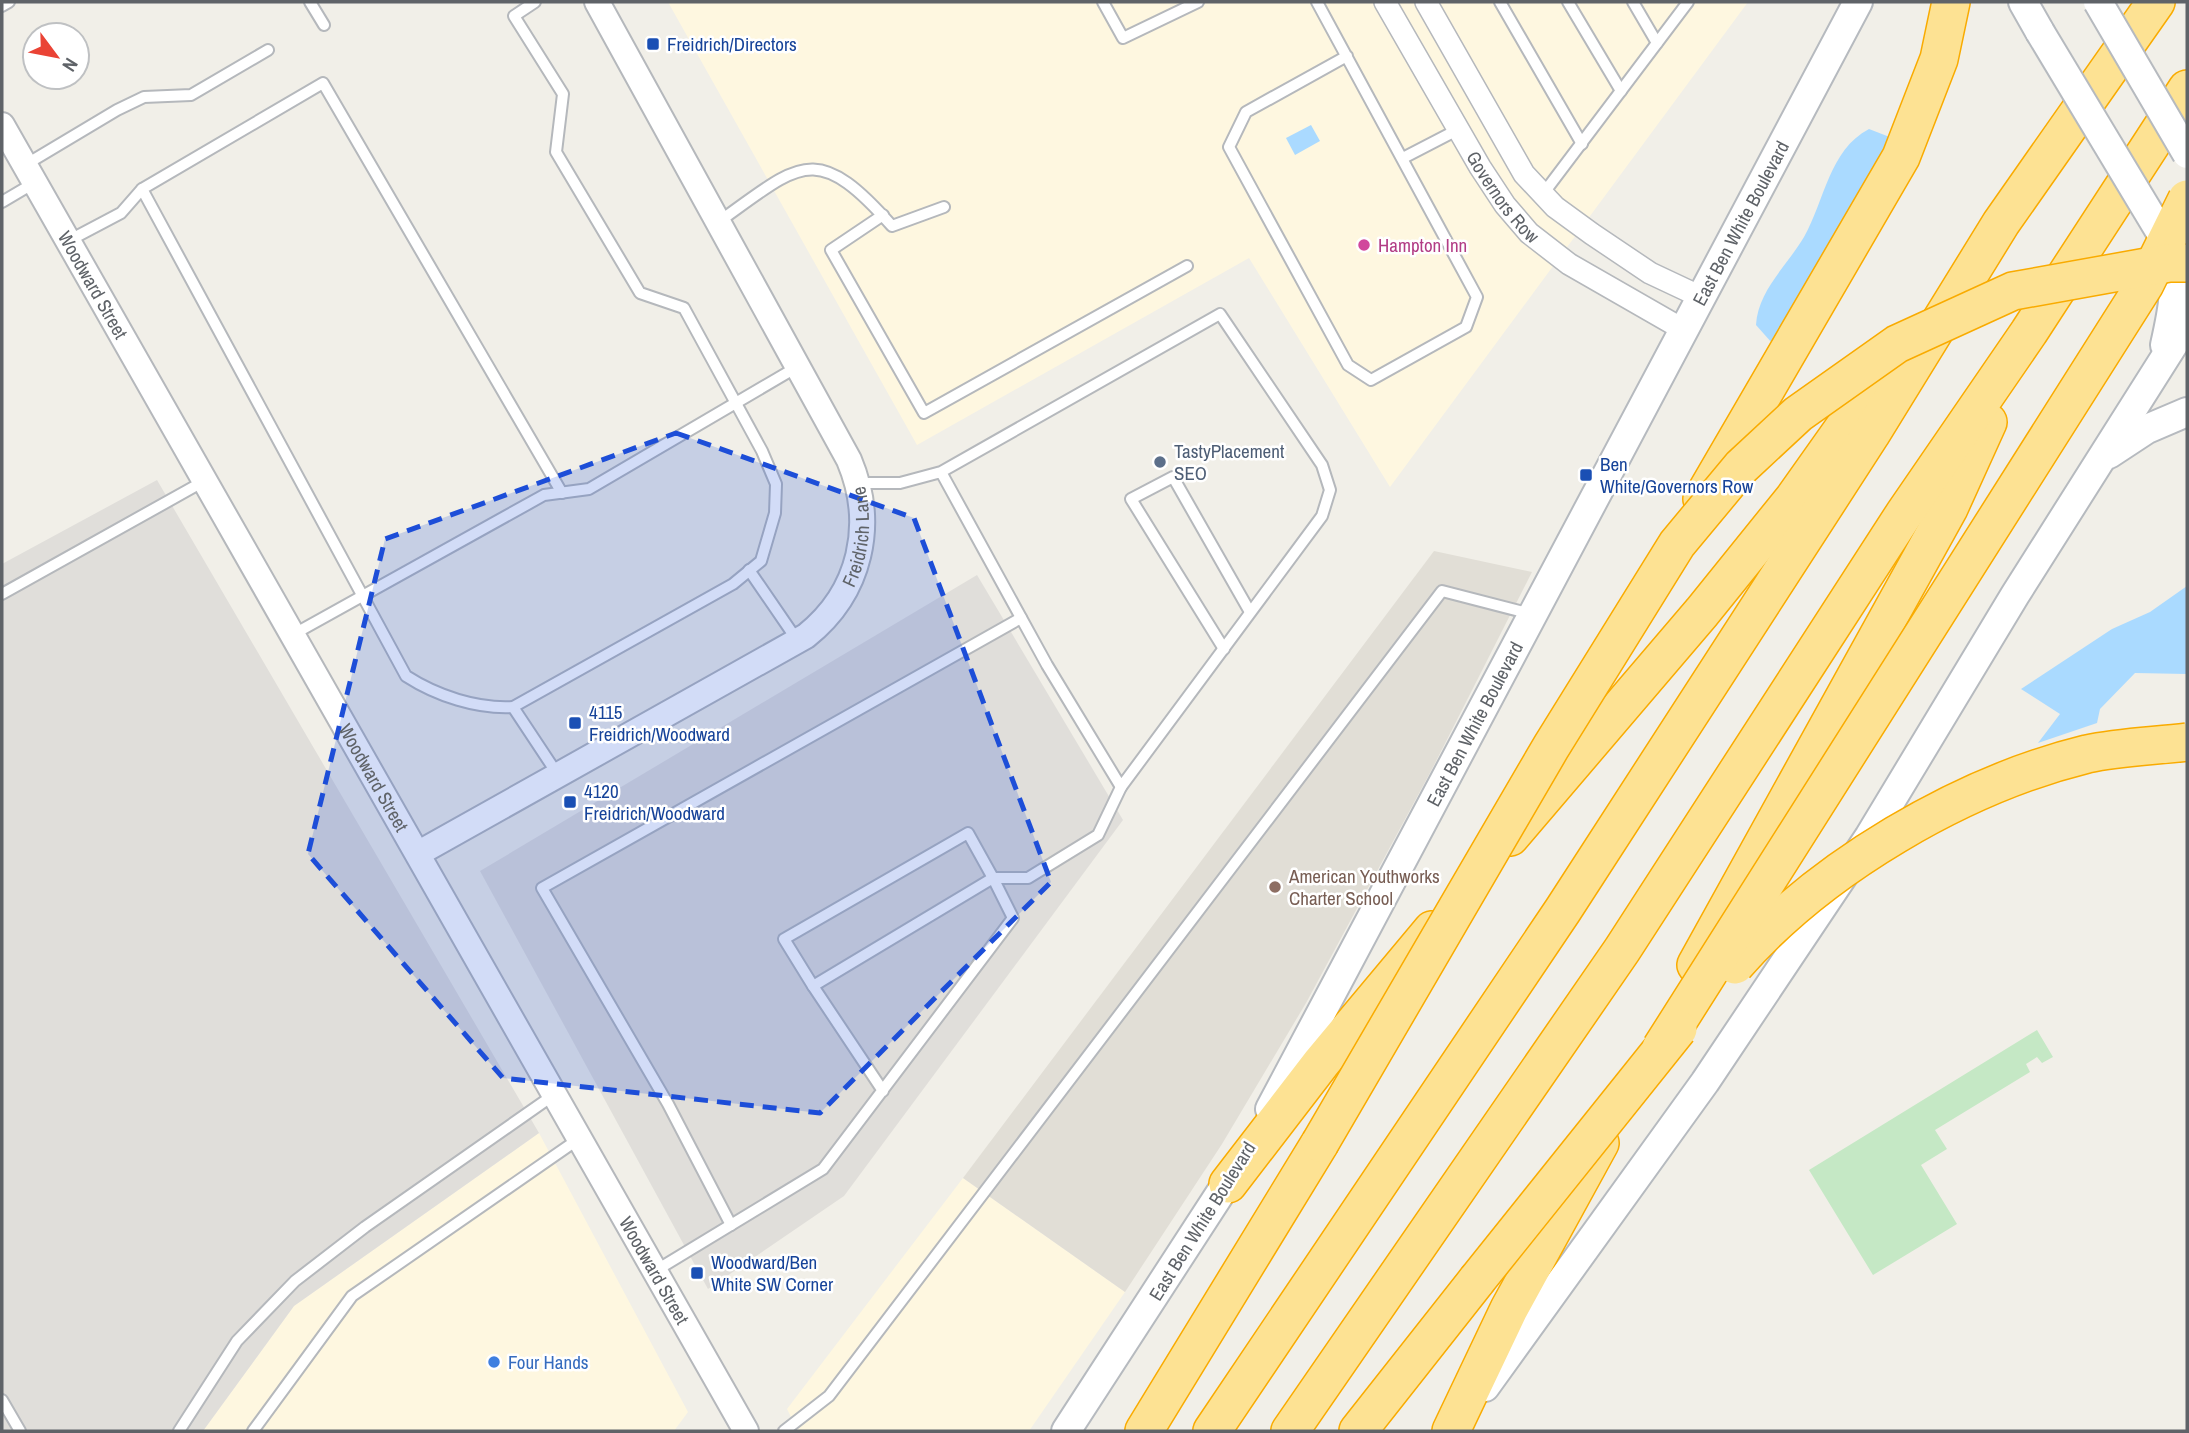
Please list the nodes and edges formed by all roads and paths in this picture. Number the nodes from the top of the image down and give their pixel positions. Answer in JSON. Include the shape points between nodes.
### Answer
{"nodes":[{"id":1,"x":9,"y":2,"type":"edge"},
{"id":2,"x":310,"y":2,"type":"edge"},
{"id":3,"x":535,"y":2,"type":"edge"},
{"id":4,"x":597,"y":2,"type":"edge"},
{"id":5,"x":1103,"y":2,"type":"edge"},
{"id":6,"x":1198,"y":2,"type":"edge"},
{"id":7,"x":1317,"y":2,"type":"edge"},
{"id":8,"x":1385,"y":2,"type":"edge"},
{"id":9,"x":1426,"y":2,"type":"edge"},
{"id":10,"x":1500,"y":2,"type":"edge"},
{"id":11,"x":1568,"y":2,"type":"edge"},
{"id":12,"x":1633,"y":2,"type":"edge"},
{"id":13,"x":1688,"y":2,"type":"edge"},
{"id":14,"x":1858,"y":2,"type":"edge"},
{"id":15,"x":1951,"y":2,"type":"edge"},
{"id":16,"x":2022,"y":2,"type":"edge"},
{"id":17,"x":2098,"y":2,"type":"edge"},
{"id":18,"x":2156,"y":2,"type":"edge"},
{"id":19,"x":2,"y":6,"type":"edge"},
{"id":20,"x":324,"y":25,"type":"dead end"},
{"id":21,"x":1657,"y":43,"type":"junction"},
{"id":22,"x":268,"y":50,"type":"dead end"},
{"id":23,"x":1347,"y":56,"type":"junction"},
{"id":24,"x":2187,"y":89,"type":"edge"},
{"id":25,"x":1621,"y":91,"type":"junction"},
{"id":26,"x":2,"y":125,"type":"edge"},
{"id":27,"x":1459,"y":129,"type":"junction"},
{"id":28,"x":1582,"y":144,"type":"junction"},
{"id":29,"x":2187,"y":154,"type":"edge"},
{"id":30,"x":1403,"y":158,"type":"junction"},
{"id":31,"x":30,"y":174,"type":"junction"},
{"id":32,"x":142,"y":189,"type":"junction"},
{"id":33,"x":1544,"y":194,"type":"junction"},
{"id":34,"x":2187,"y":199,"type":"edge"},
{"id":35,"x":2,"y":202,"type":"edge"},
{"id":36,"x":944,"y":207,"type":"dead end"},
{"id":37,"x":883,"y":215,"type":"junction"},
{"id":38,"x":717,"y":223,"type":"junction"},
{"id":39,"x":2001,"y":223,"type":"junction"},
{"id":40,"x":68,"y":242,"type":"junction"},
{"id":41,"x":2177,"y":253,"type":"edge"},
{"id":42,"x":1186,"y":267,"type":"dead end"},
{"id":43,"x":1701,"y":297,"type":"junction"},
{"id":44,"x":2187,"y":323,"type":"edge"},
{"id":45,"x":1684,"y":330,"type":"junction"},
{"id":46,"x":2029,"y":332,"type":"junction"},
{"id":47,"x":2162,"y":362,"type":"junction"},
{"id":48,"x":797,"y":367,"type":"junction"},
{"id":49,"x":735,"y":403,"type":"junction"},
{"id":50,"x":2187,"y":412,"type":"edge"},
{"id":51,"x":2101,"y":460,"type":"junction"},
{"id":52,"x":941,"y":472,"type":"junction"},
{"id":53,"x":206,"y":480,"type":"junction"},
{"id":54,"x":858,"y":483,"type":"junction"},
{"id":55,"x":562,"y":493,"type":"junction"},
{"id":56,"x":1677,"y":544,"type":"junction"},
{"id":57,"x":749,"y":570,"type":"junction"},
{"id":58,"x":2,"y":594,"type":"edge"},
{"id":59,"x":364,"y":595,"type":"junction"},
{"id":60,"x":1250,"y":612,"type":"junction"},
{"id":61,"x":1534,"y":614,"type":"junction"},
{"id":62,"x":1021,"y":618,"type":"junction"},
{"id":63,"x":294,"y":634,"type":"junction"},
{"id":64,"x":797,"y":640,"type":"junction"},
{"id":65,"x":1224,"y":649,"type":"junction"},
{"id":66,"x":513,"y":707,"type":"junction"},
{"id":67,"x":2187,"y":743,"type":"edge"},
{"id":68,"x":558,"y":775,"type":"junction"},
{"id":69,"x":1121,"y":787,"type":"junction"},
{"id":70,"x":419,"y":853,"type":"junction"},
{"id":71,"x":993,"y":878,"type":"junction"},
{"id":72,"x":813,"y":986,"type":"junction"},
{"id":73,"x":1661,"y":1048,"type":"junction"},
{"id":74,"x":883,"y":1091,"type":"junction"},
{"id":75,"x":555,"y":1094,"type":"junction"},
{"id":76,"x":580,"y":1138,"type":"junction"},
{"id":77,"x":1228,"y":1184,"type":"junction"},
{"id":78,"x":731,"y":1225,"type":"junction"},
{"id":79,"x":655,"y":1271,"type":"junction"},
{"id":80,"x":2,"y":1400,"type":"edge"},
{"id":81,"x":20,"y":1431,"type":"edge"},
{"id":82,"x":179,"y":1431,"type":"edge"},
{"id":83,"x":253,"y":1431,"type":"edge"},
{"id":84,"x":746,"y":1431,"type":"edge"},
{"id":85,"x":784,"y":1431,"type":"edge"},
{"id":86,"x":1066,"y":1431,"type":"edge"},
{"id":87,"x":1144,"y":1431,"type":"edge"},
{"id":88,"x":1212,"y":1431,"type":"edge"},
{"id":89,"x":1290,"y":1431,"type":"edge"},
{"id":90,"x":1358,"y":1431,"type":"edge"},
{"id":91,"x":1452,"y":1431,"type":"edge"}],
"edges":[{"from":1,"to":19,"type":"lane"},
{"from":2,"to":20,"type":"lane"},
{"from":3,"to":49,"type":"lane","via":[[514,16],[563,94],[556,152],[640,293],[684,308]]},
{"from":4,"to":38,"type":"street","name":"Freidrich Lane"},
{"from":5,"to":6,"type":"lane","via":[[1123,38]]},
{"from":7,"to":23,"type":"lane"},
{"from":8,"to":27,"type":"street","name":"Governors Row"},
{"from":9,"to":33,"type":"street","name":"Governors Row","via":[[1524,174]]},
{"from":10,"to":28,"type":"lane"},
{"from":11,"to":25,"type":"lane"},
{"from":12,"to":21,"type":"lane"},
{"from":13,"to":21,"type":"lane"},
{"from":14,"to":43,"type":"main road","name":"East Ben White Boulevard"},
{"from":15,"to":56,"type":"highway","bridge":true,"via":[[1939,59],[1901,157]]},
{"from":16,"to":41,"type":"main road","bridge":true},
{"from":17,"to":29,"type":"main road","bridge":true},
{"from":18,"to":39,"type":"highway"},
{"from":21,"to":25,"type":"lane"},
{"from":22,"to":31,"type":"lane","via":[[191,95],[144,97],[117,110]]},
{"from":23,"to":30,"type":"lane"},
{"from":23,"to":30,"type":"lane","via":[[1246,112],[1229,147],[1348,365],[1371,380],[1466,327],[1477,297]]},
{"from":24,"to":46,"type":"highway"},
{"from":25,"to":28,"type":"lane"},
{"from":26,"to":31,"type":"street","name":"Woodward Street"},
{"from":27,"to":30,"type":"lane"},
{"from":27,"to":45,"type":"street","name":"Governors Row","via":[[1505,205],[1529,233],[1569,264]]},
{"from":28,"to":33,"type":"lane"},
{"from":31,"to":35,"type":"lane"},
{"from":31,"to":40,"type":"street","name":"Woodward Street"},
{"from":32,"to":40,"type":"lane","via":[[121,212]]},
{"from":32,"to":55,"type":"lane","via":[[323,83]]},
{"from":32,"to":59,"type":"lane"},
{"from":33,"to":43,"type":"street","name":"Governors Row","via":[[1564,214],[1650,273]]},
{"from":34,"to":73,"type":"highway","bridge":true,"via":[[2145,284]]},
{"from":36,"to":37,"type":"lane","via":[[892,226]]},
{"from":37,"to":38,"type":"lane","via":[[843,177],[807,169],[786,175]]},
{"from":37,"to":42,"type":"lane","via":[[831,250],[924,413]]},
{"from":38,"to":48,"type":"street","name":"Freidrich Lane"},
{"from":39,"to":77,"type":"highway","via":[[1878,379],[1794,498],[1374,999]]},
{"from":39,"to":88,"type":"highway","via":[[1871,434],[1570,898]]},
{"from":40,"to":53,"type":"street","name":"Woodward Street"},
{"from":41,"to":47,"type":"main road","via":[[2176,299]]},
{"from":41,"to":56,"type":"highway","bridge":true,"via":[[2169,262],[2013,291],[1897,344],[1798,414],[1741,467]]},
{"from":43,"to":45,"type":"main road","name":"East Ben White Boulevard"},
{"from":44,"to":47,"type":"main road"},
{"from":45,"to":61,"type":"main road","name":"East Ben White Boulevard"},
{"from":46,"to":89,"type":"highway","via":[[1904,514],[1622,950]]},
{"from":46,"to":91,"type":"highway","via":[[1949,508],[1509,1309]]},
{"from":47,"to":51,"type":"main road"},
{"from":48,"to":49,"type":"lane"},
{"from":48,"to":54,"type":"street","name":"Freidrich Lane"},
{"from":49,"to":55,"type":"lane","via":[[589,489]]},
{"from":49,"to":57,"type":"lane","via":[[776,484],[775,513],[761,561]]},
{"from":50,"to":51,"type":"main road","via":[[2147,429]]},
{"from":51,"to":91,"type":"main road","via":[[1869,837],[1697,1093]]},
{"from":52,"to":54,"type":"lane","via":[[900,482]]},
{"from":52,"to":60,"type":"lane","via":[[1220,314],[1322,465],[1330,490],[1322,516]]},
{"from":52,"to":62,"type":"lane"},
{"from":53,"to":58,"type":"lane"},
{"from":53,"to":63,"type":"street","name":"Woodward Street"},
{"from":54,"to":64,"type":"street","name":"Freidrich Lane","via":[[863,525],[853,574],[828,616]]},
{"from":55,"to":59,"type":"lane","via":[[544,495]]},
{"from":56,"to":87,"type":"highway","bridge":true},
{"from":57,"to":64,"type":"lane"},
{"from":57,"to":66,"type":"lane","via":[[733,584]]},
{"from":59,"to":63,"type":"lane"},
{"from":59,"to":66,"type":"lane","via":[[406,676],[425,688],[490,708]]},
{"from":60,"to":65,"type":"lane"},
{"from":60,"to":65,"type":"lane","via":[[1173,477],[1131,499]]},
{"from":61,"to":77,"type":"main road","name":"East Ben White Boulevard"},
{"from":61,"to":85,"type":"lane","via":[[1442,591],[829,1396]]},
{"from":62,"to":69,"type":"lane"},
{"from":62,"to":78,"type":"lane","via":[[542,888],[668,1104]]},
{"from":63,"to":70,"type":"street","name":"Woodward Street"},
{"from":64,"to":68,"type":"street","name":"Freidrich Lane"},
{"from":65,"to":69,"type":"lane"},
{"from":66,"to":68,"type":"lane"},
{"from":67,"to":73,"type":"highway","bridge":true,"via":[[2087,754],[1982,790],[1874,846],[1766,929]]},
{"from":68,"to":70,"type":"street","name":"Freidrich Lane"},
{"from":69,"to":71,"type":"lane","via":[[1098,835],[1028,878]]},
{"from":70,"to":75,"type":"street","name":"Woodward Street"},
{"from":71,"to":72,"type":"lane"},
{"from":71,"to":72,"type":"lane","via":[[968,833],[784,939]]},
{"from":71,"to":74,"type":"lane","via":[[1013,918]]},
{"from":72,"to":74,"type":"lane"},
{"from":73,"to":90,"type":"highway","bridge":true},
{"from":74,"to":78,"type":"lane","via":[[823,1169]]},
{"from":75,"to":76,"type":"street","name":"Woodward Street"},
{"from":75,"to":82,"type":"lane","via":[[295,1281],[237,1341]]},
{"from":76,"to":79,"type":"street","name":"Woodward Street"},
{"from":76,"to":83,"type":"lane","via":[[352,1296]]},
{"from":77,"to":86,"type":"main road","name":"East Ben White Boulevard"},
{"from":78,"to":79,"type":"lane"},
{"from":79,"to":84,"type":"street","name":"Woodward Street"},
{"from":80,"to":81,"type":"lane"}]}
